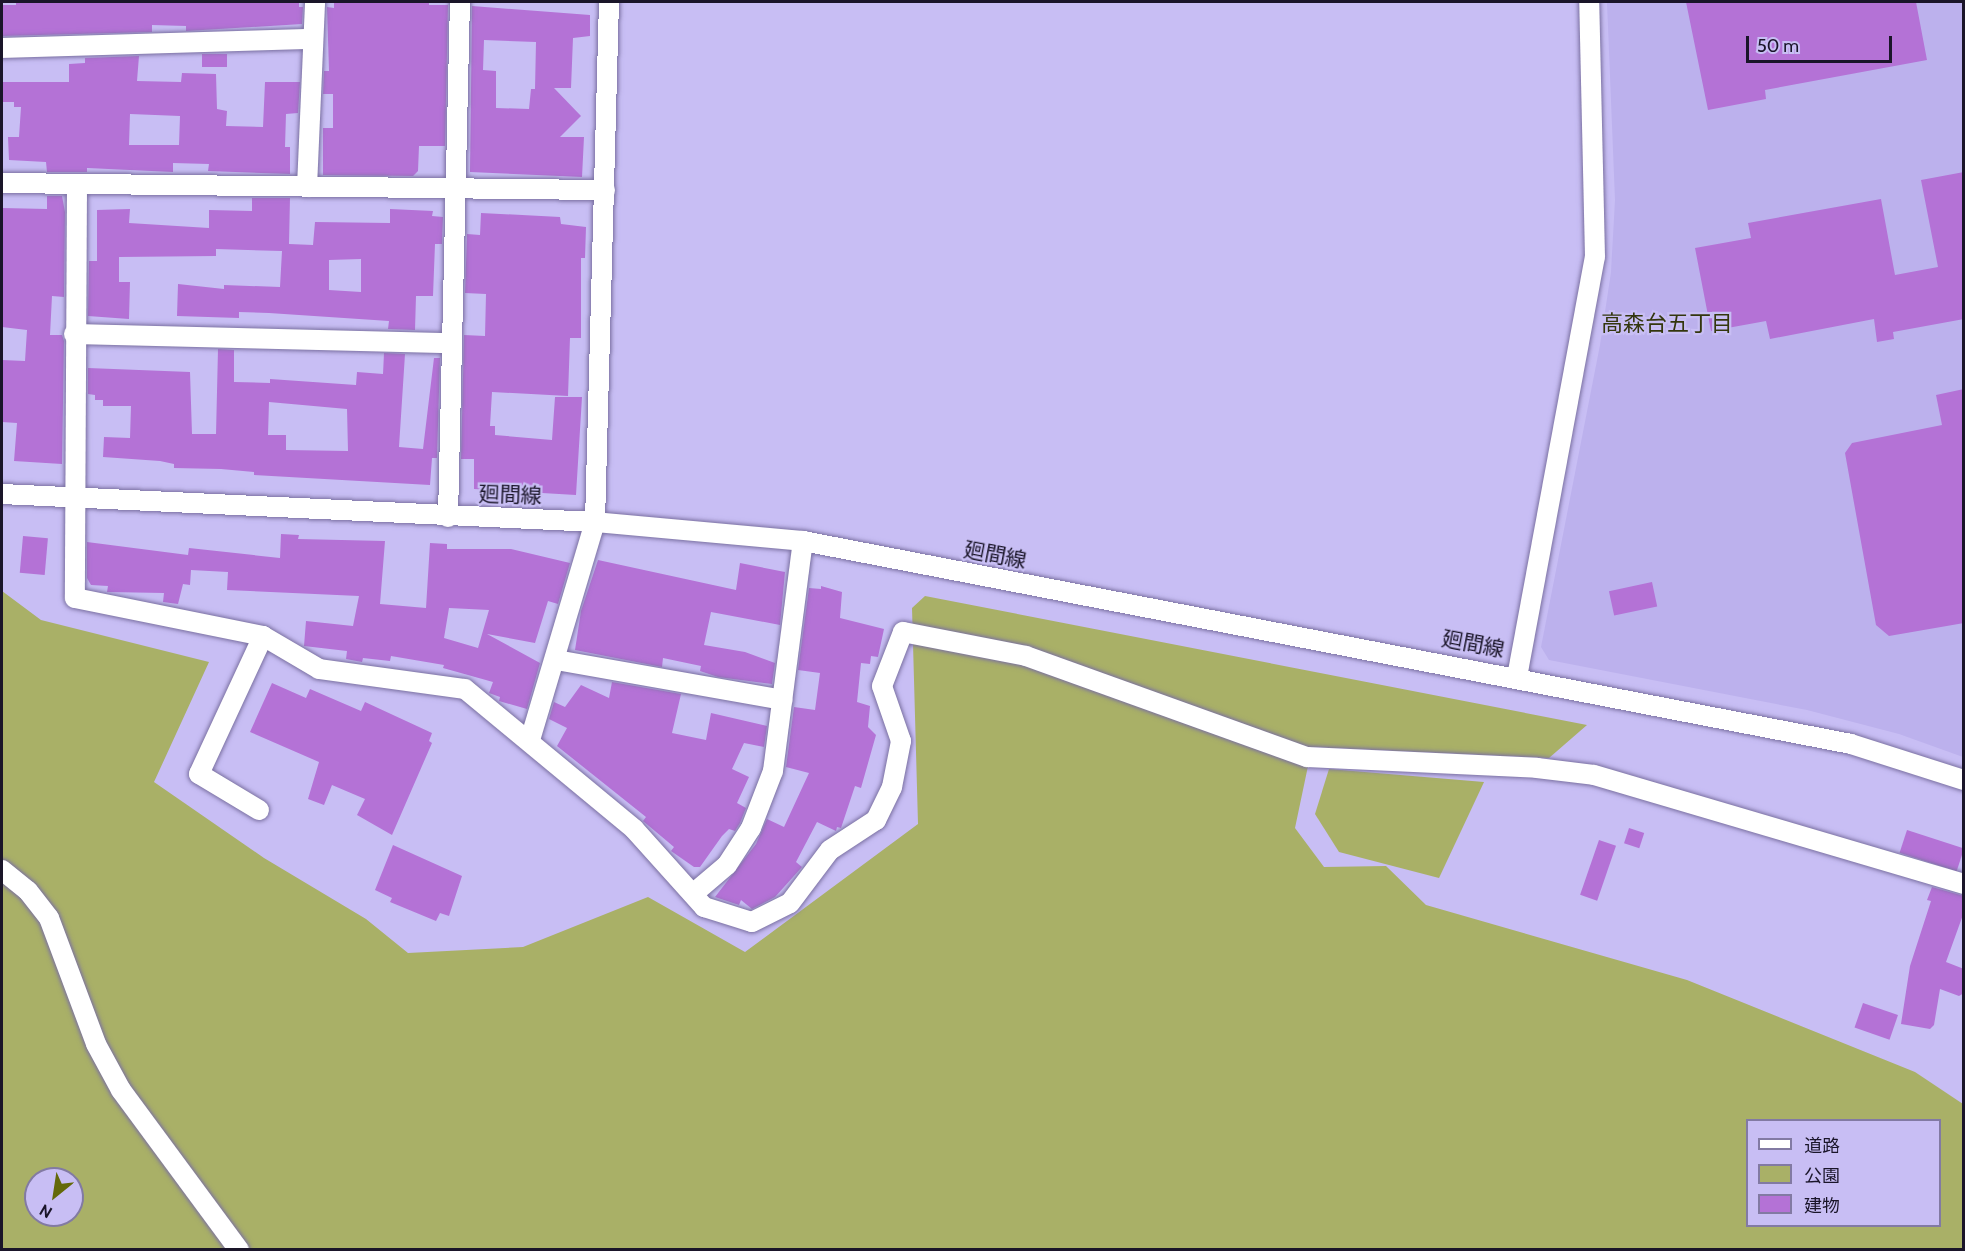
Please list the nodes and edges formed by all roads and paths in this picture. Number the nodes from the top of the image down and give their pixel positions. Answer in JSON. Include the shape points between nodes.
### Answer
{"nodes":[{"id":1,"x":315,"y":2,"type":"edge"},
{"id":2,"x":460,"y":2,"type":"edge"},
{"id":3,"x":609,"y":2,"type":"edge"},
{"id":4,"x":1588,"y":2,"type":"edge"},
{"id":5,"x":313,"y":39,"type":"junction"},
{"id":6,"x":2,"y":48,"type":"edge"},
{"id":7,"x":2,"y":183,"type":"edge"},
{"id":8,"x":77,"y":184,"type":"junction"},
{"id":9,"x":308,"y":186,"type":"junction"},
{"id":10,"x":455,"y":188,"type":"junction"},
{"id":11,"x":605,"y":190,"type":"junction"},
{"id":12,"x":74,"y":334,"type":"junction"},
{"id":13,"x":452,"y":343,"type":"junction"},
{"id":14,"x":2,"y":494,"type":"edge"},
{"id":15,"x":75,"y":497,"type":"junction"},
{"id":16,"x":448,"y":517,"type":"junction"},
{"id":17,"x":595,"y":522,"type":"junction"},
{"id":18,"x":803,"y":541,"type":"junction"},
{"id":19,"x":263,"y":636,"type":"junction"},
{"id":20,"x":556,"y":660,"type":"junction"},
{"id":21,"x":1517,"y":677,"type":"junction"},
{"id":22,"x":782,"y":700,"type":"junction"},
{"id":23,"x":530,"y":740,"type":"junction"},
{"id":24,"x":1964,"y":780,"type":"edge"},
{"id":25,"x":259,"y":810,"type":"dead end"},
{"id":26,"x":2,"y":870,"type":"edge"},
{"id":27,"x":1964,"y":885,"type":"edge"},
{"id":28,"x":694,"y":893,"type":"junction"},
{"id":29,"x":239,"y":1250,"type":"edge"}],
"edges":[{"from":1,"to":5,"type":"street"},
{"from":2,"to":10,"type":"street"},
{"from":3,"to":11,"type":"street"},
{"from":4,"to":21,"type":"street","via":[[1595,257]]},
{"from":5,"to":6,"type":"street"},
{"from":5,"to":9,"type":"street"},
{"from":7,"to":8,"type":"street"},
{"from":8,"to":9,"type":"street"},
{"from":8,"to":12,"type":"street"},
{"from":9,"to":10,"type":"street"},
{"from":10,"to":11,"type":"street"},
{"from":10,"to":13,"type":"street"},
{"from":11,"to":17,"type":"street"},
{"from":12,"to":13,"type":"street"},
{"from":12,"to":15,"type":"street"},
{"from":13,"to":16,"type":"street"},
{"from":14,"to":15,"type":"street","name":"廻間線"},
{"from":15,"to":16,"type":"street","name":"廻間線"},
{"from":15,"to":19,"type":"street","via":[[75,598]]},
{"from":16,"to":17,"type":"street","name":"廻間線"},
{"from":17,"to":18,"type":"street","name":"廻間線"},
{"from":17,"to":20,"type":"street"},
{"from":18,"to":21,"type":"street","name":"廻間線"},
{"from":18,"to":22,"type":"street"},
{"from":19,"to":23,"type":"street","via":[[319,669],[465,689]]},
{"from":19,"to":25,"type":"street","via":[[199,774]]},
{"from":20,"to":22,"type":"street"},
{"from":20,"to":23,"type":"street"},
{"from":21,"to":24,"type":"street","name":"廻間線","via":[[1851,744]]},
{"from":22,"to":28,"type":"street","via":[[773,771],[750,828],[727,865]]},
{"from":23,"to":28,"type":"street","via":[[634,829]]},
{"from":26,"to":29,"type":"street","via":[[28,891],[49,918],[96,1044],[121,1090]]},
{"from":27,"to":28,"type":"street","via":[[1594,776],[1537,768],[1307,757],[1026,656],[903,632],[882,686],[901,741],[892,787],[876,820],[830,850],[790,903],[752,922],[705,907]]}]}
